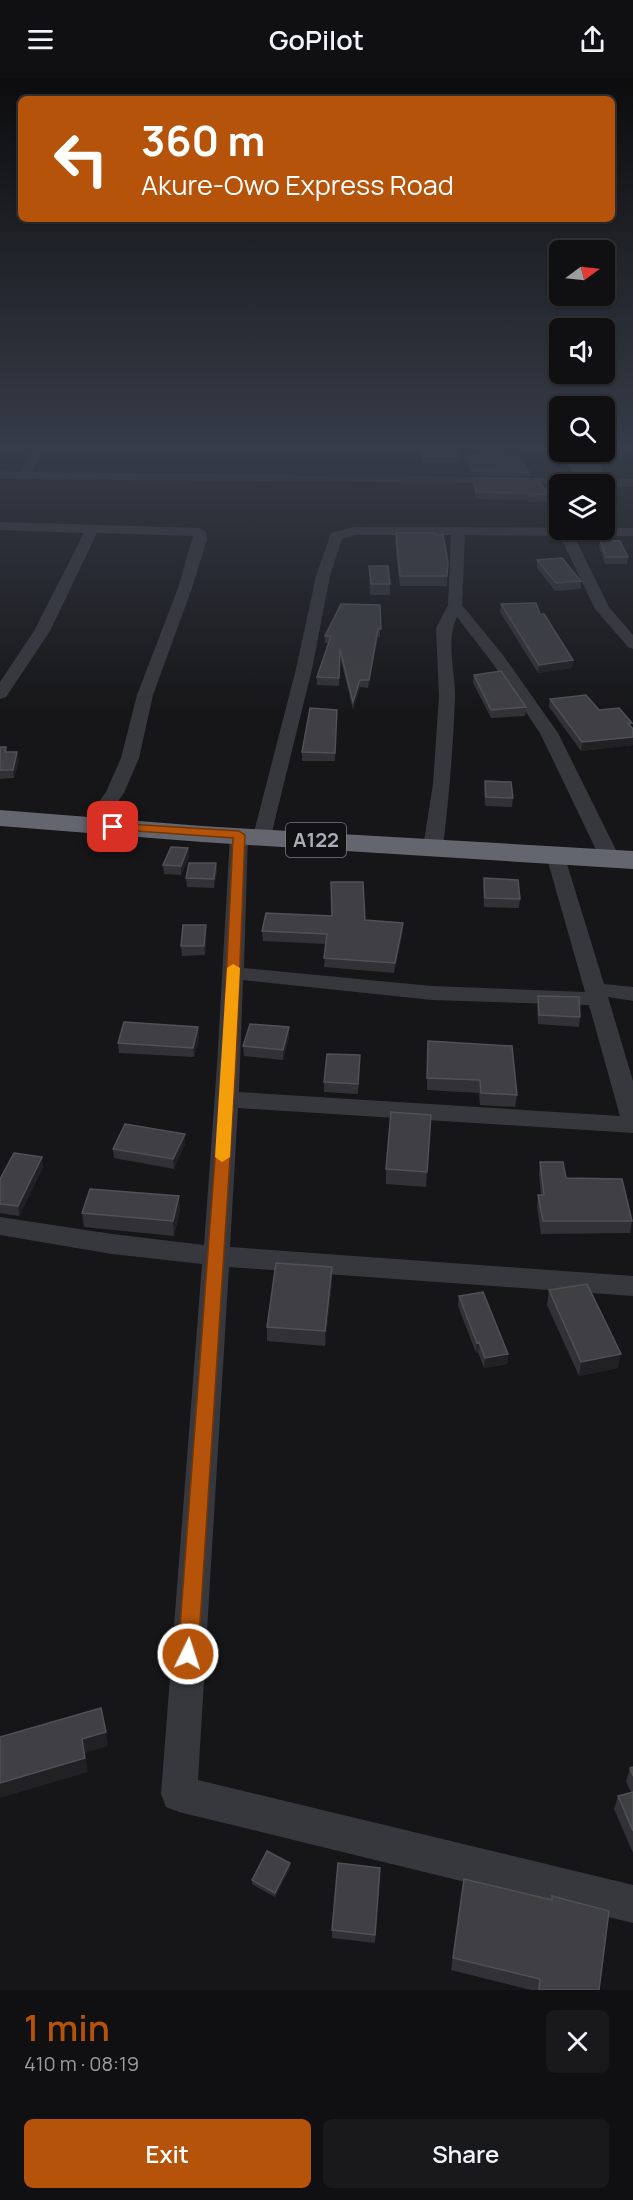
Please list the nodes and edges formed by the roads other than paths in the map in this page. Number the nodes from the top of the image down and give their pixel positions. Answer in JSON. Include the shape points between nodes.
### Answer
{"nodes":[{"id":1,"x":89,"y":536,"type":"edge"},
{"id":2,"x":200,"y":536,"type":"edge"},
{"id":3,"x":336,"y":536,"type":"edge"},
{"id":4,"x":458,"y":536,"type":"edge"},
{"id":5,"x":568,"y":540,"type":"edge"},
{"id":6,"x":456,"y":605,"type":"junction"},
{"id":7,"x":631,"y":639,"type":"edge"},
{"id":8,"x":0,"y":694,"type":"edge"},
{"id":9,"x":0,"y":818,"type":"edge"},
{"id":10,"x":91,"y":825,"type":"junction"},
{"id":11,"x":251,"y":836,"type":"junction"},
{"id":12,"x":433,"y":847,"type":"junction"},
{"id":13,"x":556,"y":855,"type":"junction"},
{"id":14,"x":621,"y":859,"type":"edge"},
{"id":15,"x":233,"y":973,"type":"junction"},
{"id":16,"x":595,"y":994,"type":"junction"},
{"id":17,"x":633,"y":994,"type":"edge"},
{"id":18,"x":226,"y":1099,"type":"junction"},
{"id":19,"x":633,"y":1123,"type":"edge"},
{"id":20,"x":0,"y":1226,"type":"edge"},
{"id":21,"x":215,"y":1256,"type":"junction"},
{"id":22,"x":633,"y":1286,"type":"edge"},
{"id":23,"x":633,"y":1905,"type":"edge"}],
"edges":[{"from":1,"to":8,"type":"street","via":[[42,631]]},
{"from":2,"to":10,"type":"street","via":[[185,588],[145,695],[130,758],[115,793]]},
{"from":3,"to":11,"type":"street","via":[[309,634],[304,669]]},
{"from":4,"to":6,"type":"street"},
{"from":5,"to":7,"type":"street","via":[[602,609]]},
{"from":6,"to":12,"type":"street","via":[[444,628],[447,696],[442,784]]},
{"from":6,"to":14,"type":"street","via":[[549,733]]},
{"from":9,"to":10,"type":"highway","number":"A122"},
{"from":10,"to":11,"type":"highway","number":"A122"},
{"from":11,"to":12,"type":"highway","number":"A122"},
{"from":11,"to":15,"type":"street"},
{"from":12,"to":13,"type":"highway","number":"A122"},
{"from":13,"to":14,"type":"highway","number":"A122"},
{"from":13,"to":16,"type":"street"},
{"from":15,"to":16,"type":"street","via":[[432,993]]},
{"from":15,"to":18,"type":"street"},
{"from":16,"to":17,"type":"street"},
{"from":16,"to":19,"type":"street"},
{"from":18,"to":19,"type":"street"},
{"from":18,"to":21,"type":"street"},
{"from":20,"to":21,"type":"street","via":[[112,1245]]},
{"from":21,"to":22,"type":"street"},
{"from":21,"to":23,"type":"street","via":[[179,1794]]}]}
